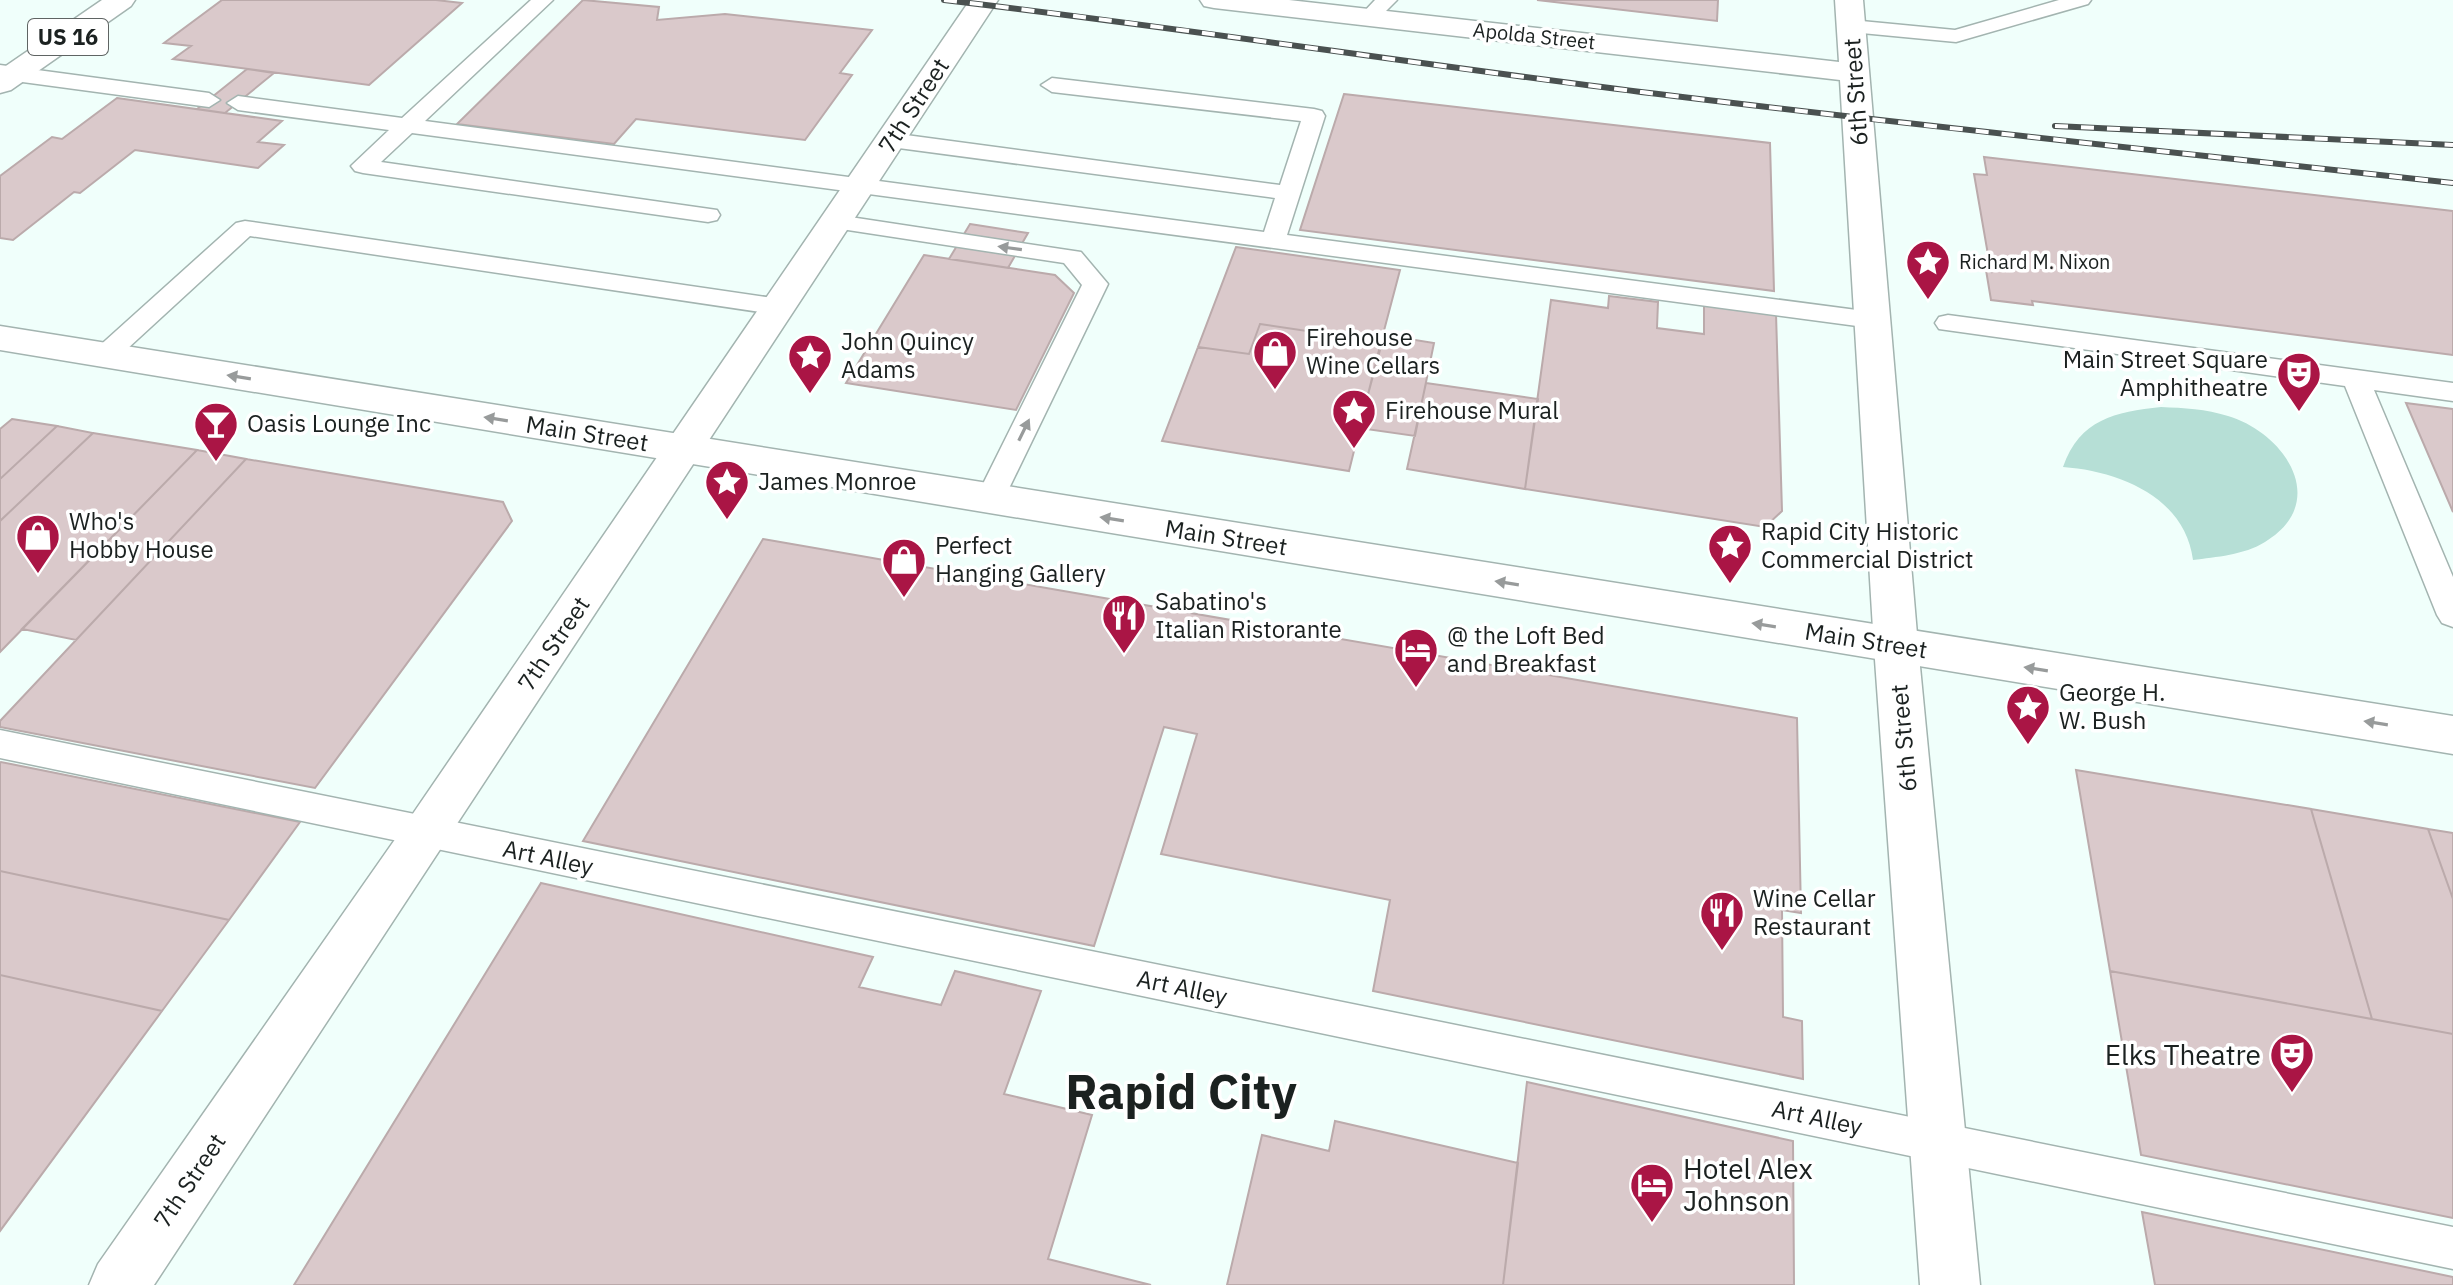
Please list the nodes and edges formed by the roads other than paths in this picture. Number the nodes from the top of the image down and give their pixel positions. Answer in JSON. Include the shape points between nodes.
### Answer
{"nodes":[{"id":1,"x":121,"y":0,"type":"edge"},
{"id":2,"x":543,"y":0,"type":"edge"},
{"id":3,"x":984,"y":0,"type":"edge"},
{"id":4,"x":1214,"y":0,"type":"edge"},
{"id":5,"x":2081,"y":0,"type":"edge"},
{"id":6,"x":1297,"y":4,"type":"edge"},
{"id":7,"x":1378,"y":9,"type":"edge"},
{"id":8,"x":1850,"y":13,"type":"edge"},
{"id":9,"x":1855,"y":73,"type":"junction"},
{"id":10,"x":5,"y":77,"type":"edge"},
{"id":11,"x":1052,"y":85,"type":"dead end"},
{"id":12,"x":209,"y":100,"type":"dead end"},
{"id":13,"x":238,"y":103,"type":"dead end"},
{"id":14,"x":407,"y":126,"type":"junction"},
{"id":15,"x":891,"y":140,"type":"junction"},
{"id":16,"x":860,"y":188,"type":"junction"},
{"id":17,"x":1289,"y":193,"type":"junction"},
{"id":18,"x":708,"y":215,"type":"dead end"},
{"id":19,"x":837,"y":222,"type":"junction"},
{"id":20,"x":1273,"y":241,"type":"junction"},
{"id":21,"x":780,"y":307,"type":"junction"},
{"id":22,"x":1872,"y":320,"type":"junction"},
{"id":23,"x":1948,"y":323,"type":"dead end"},
{"id":24,"x":0,"y":338,"type":"edge"},
{"id":25,"x":105,"y":355,"type":"junction"},
{"id":26,"x":2356,"y":379,"type":"junction"},
{"id":27,"x":2453,"y":392,"type":"edge"},
{"id":28,"x":683,"y":450,"type":"junction"},
{"id":29,"x":990,"y":500,"type":"junction"},
{"id":30,"x":2453,"y":615,"type":"edge"},
{"id":31,"x":1896,"y":646,"type":"junction"},
{"id":32,"x":2453,"y":735,"type":"edge"},
{"id":33,"x":0,"y":744,"type":"edge"},
{"id":34,"x":427,"y":833,"type":"junction"},
{"id":35,"x":1938,"y":1142,"type":"junction"},
{"id":36,"x":2453,"y":1248,"type":"edge"},
{"id":37,"x":119,"y":1285,"type":"edge"},
{"id":38,"x":1950,"y":1285,"type":"edge"}],
"edges":[{"from":1,"to":10,"type":"main road","number":"US 16"},
{"from":2,"to":14,"type":"lane"},
{"from":3,"to":15,"type":"main road","name":"7th Street"},
{"from":4,"to":6,"type":"main road","name":"Apolda Street"},
{"from":5,"to":8,"type":"lane","via":[[1956,36]]},
{"from":6,"to":7,"type":"main road","name":"Apolda Street"},
{"from":7,"to":9,"type":"main road","name":"Apolda Street"},
{"from":8,"to":9,"type":"main road","name":"6th Street"},
{"from":9,"to":22,"type":"main road","name":"6th Street"},
{"from":10,"to":12,"type":"lane"},
{"from":11,"to":17,"type":"lane","via":[[1314,116]]},
{"from":13,"to":14,"type":"lane"},
{"from":14,"to":16,"type":"lane"},
{"from":14,"to":18,"type":"lane","via":[[363,166]]},
{"from":15,"to":16,"type":"main road","name":"7th Street"},
{"from":15,"to":17,"type":"lane"},
{"from":16,"to":19,"type":"main road","name":"7th Street"},
{"from":16,"to":20,"type":"lane"},
{"from":17,"to":20,"type":"lane"},
{"from":19,"to":21,"type":"main road","name":"7th Street"},
{"from":29,"to":19,"type":"lane","one_way":true,"via":[[1095,284],[1072,257]]},
{"from":20,"to":22,"type":"lane"},
{"from":21,"to":25,"type":"lane","via":[[245,228]]},
{"from":21,"to":28,"type":"main road","name":"7th Street"},
{"from":22,"to":31,"type":"main road","name":"6th Street"},
{"from":23,"to":26,"type":"lane"},
{"from":24,"to":25,"type":"main road","name":"Main Street"},
{"from":28,"to":25,"type":"main road","name":"Main Street","one_way":true},
{"from":26,"to":27,"type":"lane"},
{"from":26,"to":30,"type":"lane"},
{"from":28,"to":29,"type":"main road","name":"Main Street"},
{"from":28,"to":34,"type":"main road","name":"7th Street"},
{"from":31,"to":29,"type":"main road","name":"Main Street","one_way":true},
{"from":32,"to":31,"type":"main road","name":"Main Street","one_way":true},
{"from":31,"to":35,"type":"main road","name":"6th Street"},
{"from":33,"to":34,"type":"lane","name":"Art Alley"},
{"from":34,"to":35,"type":"lane","name":"Art Alley"},
{"from":34,"to":37,"type":"main road","name":"7th Street"},
{"from":35,"to":36,"type":"lane","name":"Art Alley"},
{"from":35,"to":38,"type":"main road","name":"6th Street"}]}
